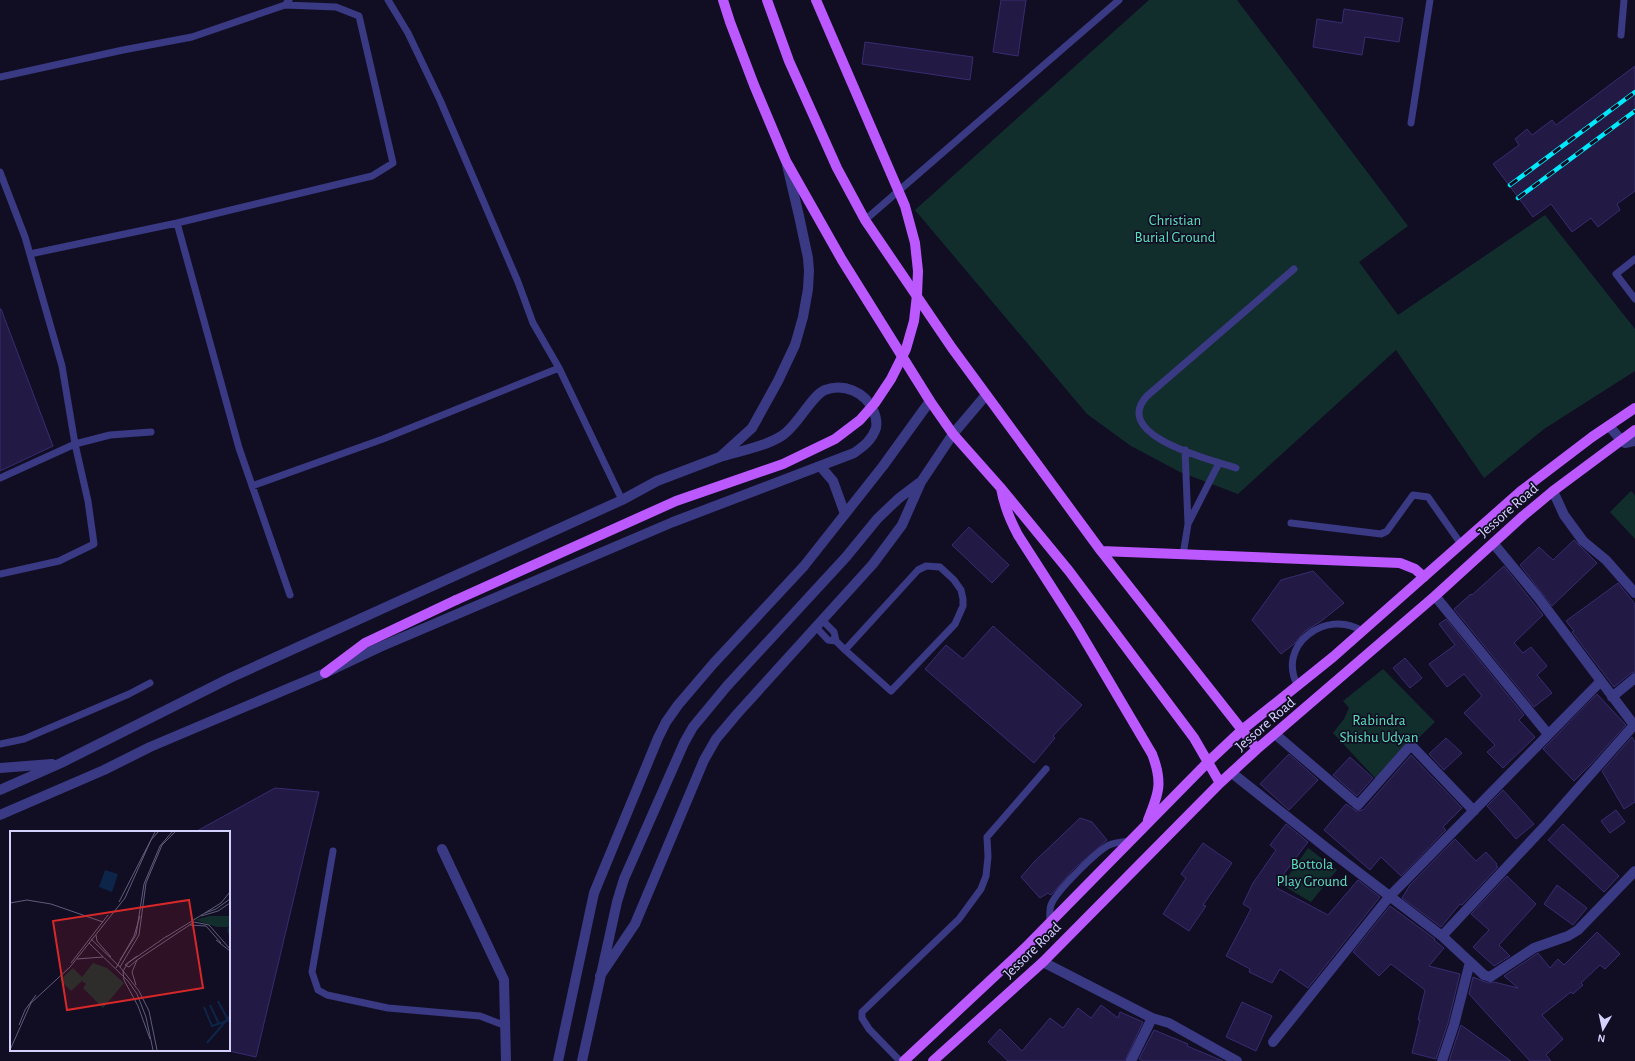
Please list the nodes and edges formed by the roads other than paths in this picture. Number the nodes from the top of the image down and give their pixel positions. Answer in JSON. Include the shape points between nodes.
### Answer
{"nodes":[{"id":1,"x":388,"y":0,"type":"edge"},
{"id":2,"x":723,"y":0,"type":"edge"},
{"id":3,"x":767,"y":0,"type":"edge"},
{"id":4,"x":816,"y":0,"type":"edge"},
{"id":5,"x":1119,"y":0,"type":"edge"},
{"id":6,"x":1430,"y":0,"type":"edge"},
{"id":7,"x":1624,"y":0,"type":"edge"},
{"id":8,"x":287,"y":3,"type":"edge"},
{"id":9,"x":1621,"y":35,"type":"dead end"},
{"id":10,"x":0,"y":77,"type":"edge"},
{"id":11,"x":1411,"y":123,"type":"dead end"},
{"id":12,"x":786,"y":161,"type":"junction"},
{"id":13,"x":0,"y":172,"type":"edge"},
{"id":14,"x":865,"y":220,"type":"junction"},
{"id":15,"x":177,"y":223,"type":"junction"},
{"id":16,"x":30,"y":254,"type":"junction"},
{"id":17,"x":1635,"y":259,"type":"edge"},
{"id":18,"x":1294,"y":269,"type":"dead end"},
{"id":19,"x":1635,"y":299,"type":"edge"},
{"id":20,"x":559,"y":368,"type":"junction"},
{"id":21,"x":986,"y":395,"type":"junction"},
{"id":22,"x":930,"y":401,"type":"junction"},
{"id":23,"x":1635,"y":408,"type":"edge"},
{"id":24,"x":1609,"y":426,"type":"junction"},
{"id":25,"x":1635,"y":430,"type":"edge"},
{"id":26,"x":151,"y":432,"type":"dead end"},
{"id":27,"x":954,"y":434,"type":"junction"},
{"id":28,"x":1621,"y":440,"type":"junction"},
{"id":29,"x":1635,"y":441,"type":"edge"},
{"id":30,"x":75,"y":444,"type":"junction"},
{"id":31,"x":1184,"y":450,"type":"junction"},
{"id":32,"x":720,"y":457,"type":"junction"},
{"id":33,"x":1219,"y":462,"type":"junction"},
{"id":34,"x":820,"y":466,"type":"junction"},
{"id":35,"x":1236,"y":468,"type":"dead end"},
{"id":36,"x":0,"y":478,"type":"edge"},
{"id":37,"x":921,"y":482,"type":"junction"},
{"id":38,"x":252,"y":486,"type":"junction"},
{"id":39,"x":1000,"y":487,"type":"junction"},
{"id":40,"x":1553,"y":491,"type":"junction"},
{"id":41,"x":622,"y":500,"type":"junction"},
{"id":42,"x":845,"y":514,"type":"junction"},
{"id":43,"x":1291,"y":523,"type":"dead end"},
{"id":44,"x":1188,"y":524,"type":"junction"},
{"id":45,"x":1461,"y":544,"type":"junction"},
{"id":46,"x":1493,"y":544,"type":"junction"},
{"id":47,"x":1101,"y":551,"type":"junction"},
{"id":48,"x":1183,"y":555,"type":"junction"},
{"id":49,"x":0,"y":574,"type":"edge"},
{"id":50,"x":1424,"y":577,"type":"junction"},
{"id":51,"x":1635,"y":593,"type":"edge"},
{"id":52,"x":290,"y":595,"type":"dead end"},
{"id":53,"x":1435,"y":596,"type":"junction"},
{"id":54,"x":819,"y":624,"type":"junction"},
{"id":55,"x":1362,"y":631,"type":"junction"},
{"id":56,"x":845,"y":650,"type":"junction"},
{"id":57,"x":325,"y":673,"type":"junction"},
{"id":58,"x":1635,"y":678,"type":"edge"},
{"id":59,"x":1600,"y":682,"type":"junction"},
{"id":60,"x":150,"y":683,"type":"dead end"},
{"id":61,"x":1298,"y":686,"type":"junction"},
{"id":62,"x":1612,"y":696,"type":"junction"},
{"id":63,"x":1635,"y":725,"type":"edge"},
{"id":64,"x":1242,"y":730,"type":"junction"},
{"id":65,"x":1275,"y":734,"type":"junction"},
{"id":66,"x":1548,"y":734,"type":"junction"},
{"id":67,"x":0,"y":744,"type":"edge"},
{"id":68,"x":1257,"y":750,"type":"junction"},
{"id":69,"x":1208,"y":762,"type":"junction"},
{"id":70,"x":61,"y":763,"type":"junction"},
{"id":71,"x":0,"y":768,"type":"edge"},
{"id":72,"x":1046,"y":769,"type":"dead end"},
{"id":73,"x":1232,"y":773,"type":"junction"},
{"id":74,"x":1220,"y":783,"type":"junction"},
{"id":75,"x":0,"y":790,"type":"edge"},
{"id":76,"x":1474,"y":810,"type":"junction"},
{"id":77,"x":0,"y":815,"type":"edge"},
{"id":78,"x":1146,"y":826,"type":"junction"},
{"id":79,"x":1130,"y":841,"type":"junction"},
{"id":80,"x":442,"y":849,"type":"dead end"},
{"id":81,"x":333,"y":851,"type":"dead end"},
{"id":82,"x":1635,"y":871,"type":"edge"},
{"id":83,"x":1389,"y":897,"type":"junction"},
{"id":84,"x":1050,"y":923,"type":"junction"},
{"id":85,"x":1442,"y":936,"type":"junction"},
{"id":86,"x":1043,"y":962,"type":"junction"},
{"id":87,"x":1470,"y":962,"type":"junction"},
{"id":88,"x":600,"y":976,"type":"junction"},
{"id":89,"x":1152,"y":1018,"type":"junction"},
{"id":90,"x":506,"y":1026,"type":"junction"},
{"id":91,"x":1273,"y":1042,"type":"dead end"},
{"id":92,"x":506,"y":1061,"type":"edge"},
{"id":93,"x":558,"y":1061,"type":"edge"},
{"id":94,"x":582,"y":1061,"type":"edge"},
{"id":95,"x":900,"y":1061,"type":"edge"},
{"id":96,"x":904,"y":1061,"type":"edge"},
{"id":97,"x":933,"y":1061,"type":"edge"},
{"id":98,"x":1131,"y":1061,"type":"edge"},
{"id":99,"x":1237,"y":1061,"type":"edge"},
{"id":100,"x":1442,"y":1061,"type":"edge"}],
"edges":[{"from":1,"to":20,"type":"lane","via":[[408,33],[440,100],[533,323]]},
{"from":2,"to":12,"type":"main road","via":[[754,85]]},
{"from":3,"to":14,"type":"main road","via":[[792,68],[837,168]]},
{"from":4,"to":57,"type":"main road","bridge":true,"via":[[905,206],[915,243],[918,279],[914,321],[906,349],[875,403],[860,420],[834,440],[809,453],[676,501],[456,600],[365,643]]},
{"from":5,"to":14,"type":"lane"},
{"from":6,"to":11,"type":"lane"},
{"from":7,"to":9,"type":"lane"},
{"from":8,"to":10,"type":"lane","via":[[192,37]]},
{"from":8,"to":15,"type":"lane","via":[[336,7],[359,16],[393,163],[372,176]]},
{"from":12,"to":22,"type":"main road","via":[[842,260]]},
{"from":12,"to":32,"type":"street","via":[[808,258],[808,289],[803,318],[795,345],[752,428]]},
{"from":13,"to":16,"type":"lane"},
{"from":14,"to":21,"type":"main road"},
{"from":15,"to":16,"type":"lane"},
{"from":15,"to":38,"type":"lane","via":[[238,448]]},
{"from":16,"to":30,"type":"lane","via":[[62,366]]},
{"from":17,"to":19,"type":"lane","via":[[1616,274]]},
{"from":18,"to":31,"type":"lane","via":[[1141,402],[1138,410],[1147,431],[1156,438]]},
{"from":20,"to":38,"type":"lane","via":[[383,439]]},
{"from":20,"to":41,"type":"lane"},
{"from":21,"to":27,"type":"street"},
{"from":21,"to":47,"type":"main road"},
{"from":22,"to":27,"type":"main road"},
{"from":22,"to":42,"type":"street"},
{"from":23,"to":24,"type":"main road","name":"Jessore Road"},
{"from":24,"to":28,"type":"street"},
{"from":24,"to":45,"type":"main road","name":"Jessore Road","via":[[1521,492]]},
{"from":25,"to":28,"type":"main road","name":"Jessore Road"},
{"from":26,"to":30,"type":"lane","via":[[110,435]]},
{"from":27,"to":37,"type":"street"},
{"from":27,"to":39,"type":"main road"},
{"from":28,"to":29,"type":"street","via":[[1625,443]]},
{"from":28,"to":40,"type":"main road","name":"Jessore Road"},
{"from":30,"to":36,"type":"lane"},
{"from":30,"to":49,"type":"lane","via":[[88,501],[94,544],[59,560]]},
{"from":31,"to":33,"type":"lane"},
{"from":31,"to":44,"type":"lane"},
{"from":32,"to":34,"type":"street","via":[[772,441],[783,435],[824,390],[838,389],[860,393],[869,401],[875,415],[874,435],[865,446]]},
{"from":32,"to":41,"type":"street","via":[[657,481]]},
{"from":33,"to":35,"type":"lane"},
{"from":33,"to":44,"type":"lane"},
{"from":34,"to":42,"type":"street","via":[[833,481]]},
{"from":34,"to":57,"type":"street","via":[[665,525]]},
{"from":37,"to":54,"type":"street","via":[[898,532]]},
{"from":37,"to":88,"type":"street","via":[[878,518],[693,727],[624,879]]},
{"from":38,"to":52,"type":"lane"},
{"from":39,"to":69,"type":"main road","via":[[1070,571],[1194,738]]},
{"from":39,"to":78,"type":"main road","via":[[1004,505],[1018,536],[1077,627],[1152,754],[1158,769],[1159,788]]},
{"from":40,"to":46,"type":"main road","name":"Jessore Road"},
{"from":40,"to":51,"type":"street","via":[[1564,515],[1584,541],[1606,560]]},
{"from":41,"to":70,"type":"street","via":[[230,678]]},
{"from":42,"to":93,"type":"street","via":[[804,566],[713,664],[666,722],[594,893]]},
{"from":43,"to":45,"type":"lane","via":[[1381,534],[1387,530],[1413,495],[1422,495],[1428,497]]},
{"from":44,"to":48,"type":"lane"},
{"from":45,"to":50,"type":"main road","name":"Jessore Road"},
{"from":46,"to":53,"type":"main road","name":"Jessore Road"},
{"from":46,"to":59,"type":"street","via":[[1537,596]]},
{"from":47,"to":48,"type":"main road"},
{"from":47,"to":64,"type":"main road"},
{"from":48,"to":50,"type":"main road","via":[[1400,563],[1415,569]]},
{"from":50,"to":55,"type":"main road","name":"Jessore Road"},
{"from":53,"to":65,"type":"main road","name":"Jessore Road"},
{"from":53,"to":66,"type":"street"},
{"from":54,"to":56,"type":"lane","via":[[834,632],[836,641]]},
{"from":54,"to":88,"type":"street","via":[[716,740],[704,760],[635,924]]},
{"from":55,"to":61,"type":"main road","name":"Jessore Road"},
{"from":55,"to":61,"type":"lane","via":[[1356,627],[1328,624],[1309,634],[1297,646],[1291,659]]},
{"from":56,"to":56,"type":"lane","via":[[918,570],[926,566],[940,567],[961,590],[963,606],[955,624],[891,691]]},
{"from":57,"to":77,"type":"street","via":[[150,747]]},
{"from":58,"to":62,"type":"street"},
{"from":59,"to":62,"type":"street"},
{"from":59,"to":66,"type":"street"},
{"from":60,"to":67,"type":"lane","via":[[24,739]]},
{"from":61,"to":64,"type":"main road","name":"Jessore Road"},
{"from":62,"to":63,"type":"street"},
{"from":63,"to":85,"type":"street"},
{"from":64,"to":68,"type":"main road"},
{"from":64,"to":69,"type":"main road","name":"Jessore Road"},
{"from":65,"to":68,"type":"main road","name":"Jessore Road"},
{"from":65,"to":76,"type":"street","via":[[1358,805],[1412,745]]},
{"from":66,"to":76,"type":"street"},
{"from":68,"to":73,"type":"main road","name":"Jessore Road"},
{"from":69,"to":74,"type":"main road"},
{"from":69,"to":78,"type":"main road","name":"Jessore Road"},
{"from":70,"to":71,"type":"street"},
{"from":70,"to":75,"type":"street"},
{"from":72,"to":95,"type":"lane","via":[[987,837],[986,876],[981,889],[964,913],[862,1012],[862,1018],[869,1029]]},
{"from":73,"to":74,"type":"main road","name":"Jessore Road"},
{"from":73,"to":83,"type":"street"},
{"from":74,"to":86,"type":"main road","name":"Jessore Road"},
{"from":76,"to":83,"type":"street"},
{"from":78,"to":79,"type":"main road","name":"Jessore Road"},
{"from":79,"to":84,"type":"main road","name":"Jessore Road"},
{"from":79,"to":84,"type":"lane","via":[[1108,846],[1074,876],[1051,904]]},
{"from":80,"to":90,"type":"street","via":[[504,980]]},
{"from":81,"to":90,"type":"lane","via":[[312,972],[318,990],[327,995],[388,1008],[480,1016]]},
{"from":82,"to":87,"type":"street","via":[[1578,930],[1568,936],[1534,948],[1490,977]]},
{"from":83,"to":85,"type":"street"},
{"from":83,"to":91,"type":"street"},
{"from":84,"to":96,"type":"main road","name":"Jessore Road"},
{"from":85,"to":87,"type":"street"},
{"from":86,"to":89,"type":"street"},
{"from":86,"to":97,"type":"main road","name":"Jessore Road"},
{"from":87,"to":100,"type":"street"},
{"from":88,"to":94,"type":"street"},
{"from":89,"to":98,"type":"street"},
{"from":89,"to":99,"type":"street","via":[[1169,1023]]},
{"from":90,"to":92,"type":"street"}]}
